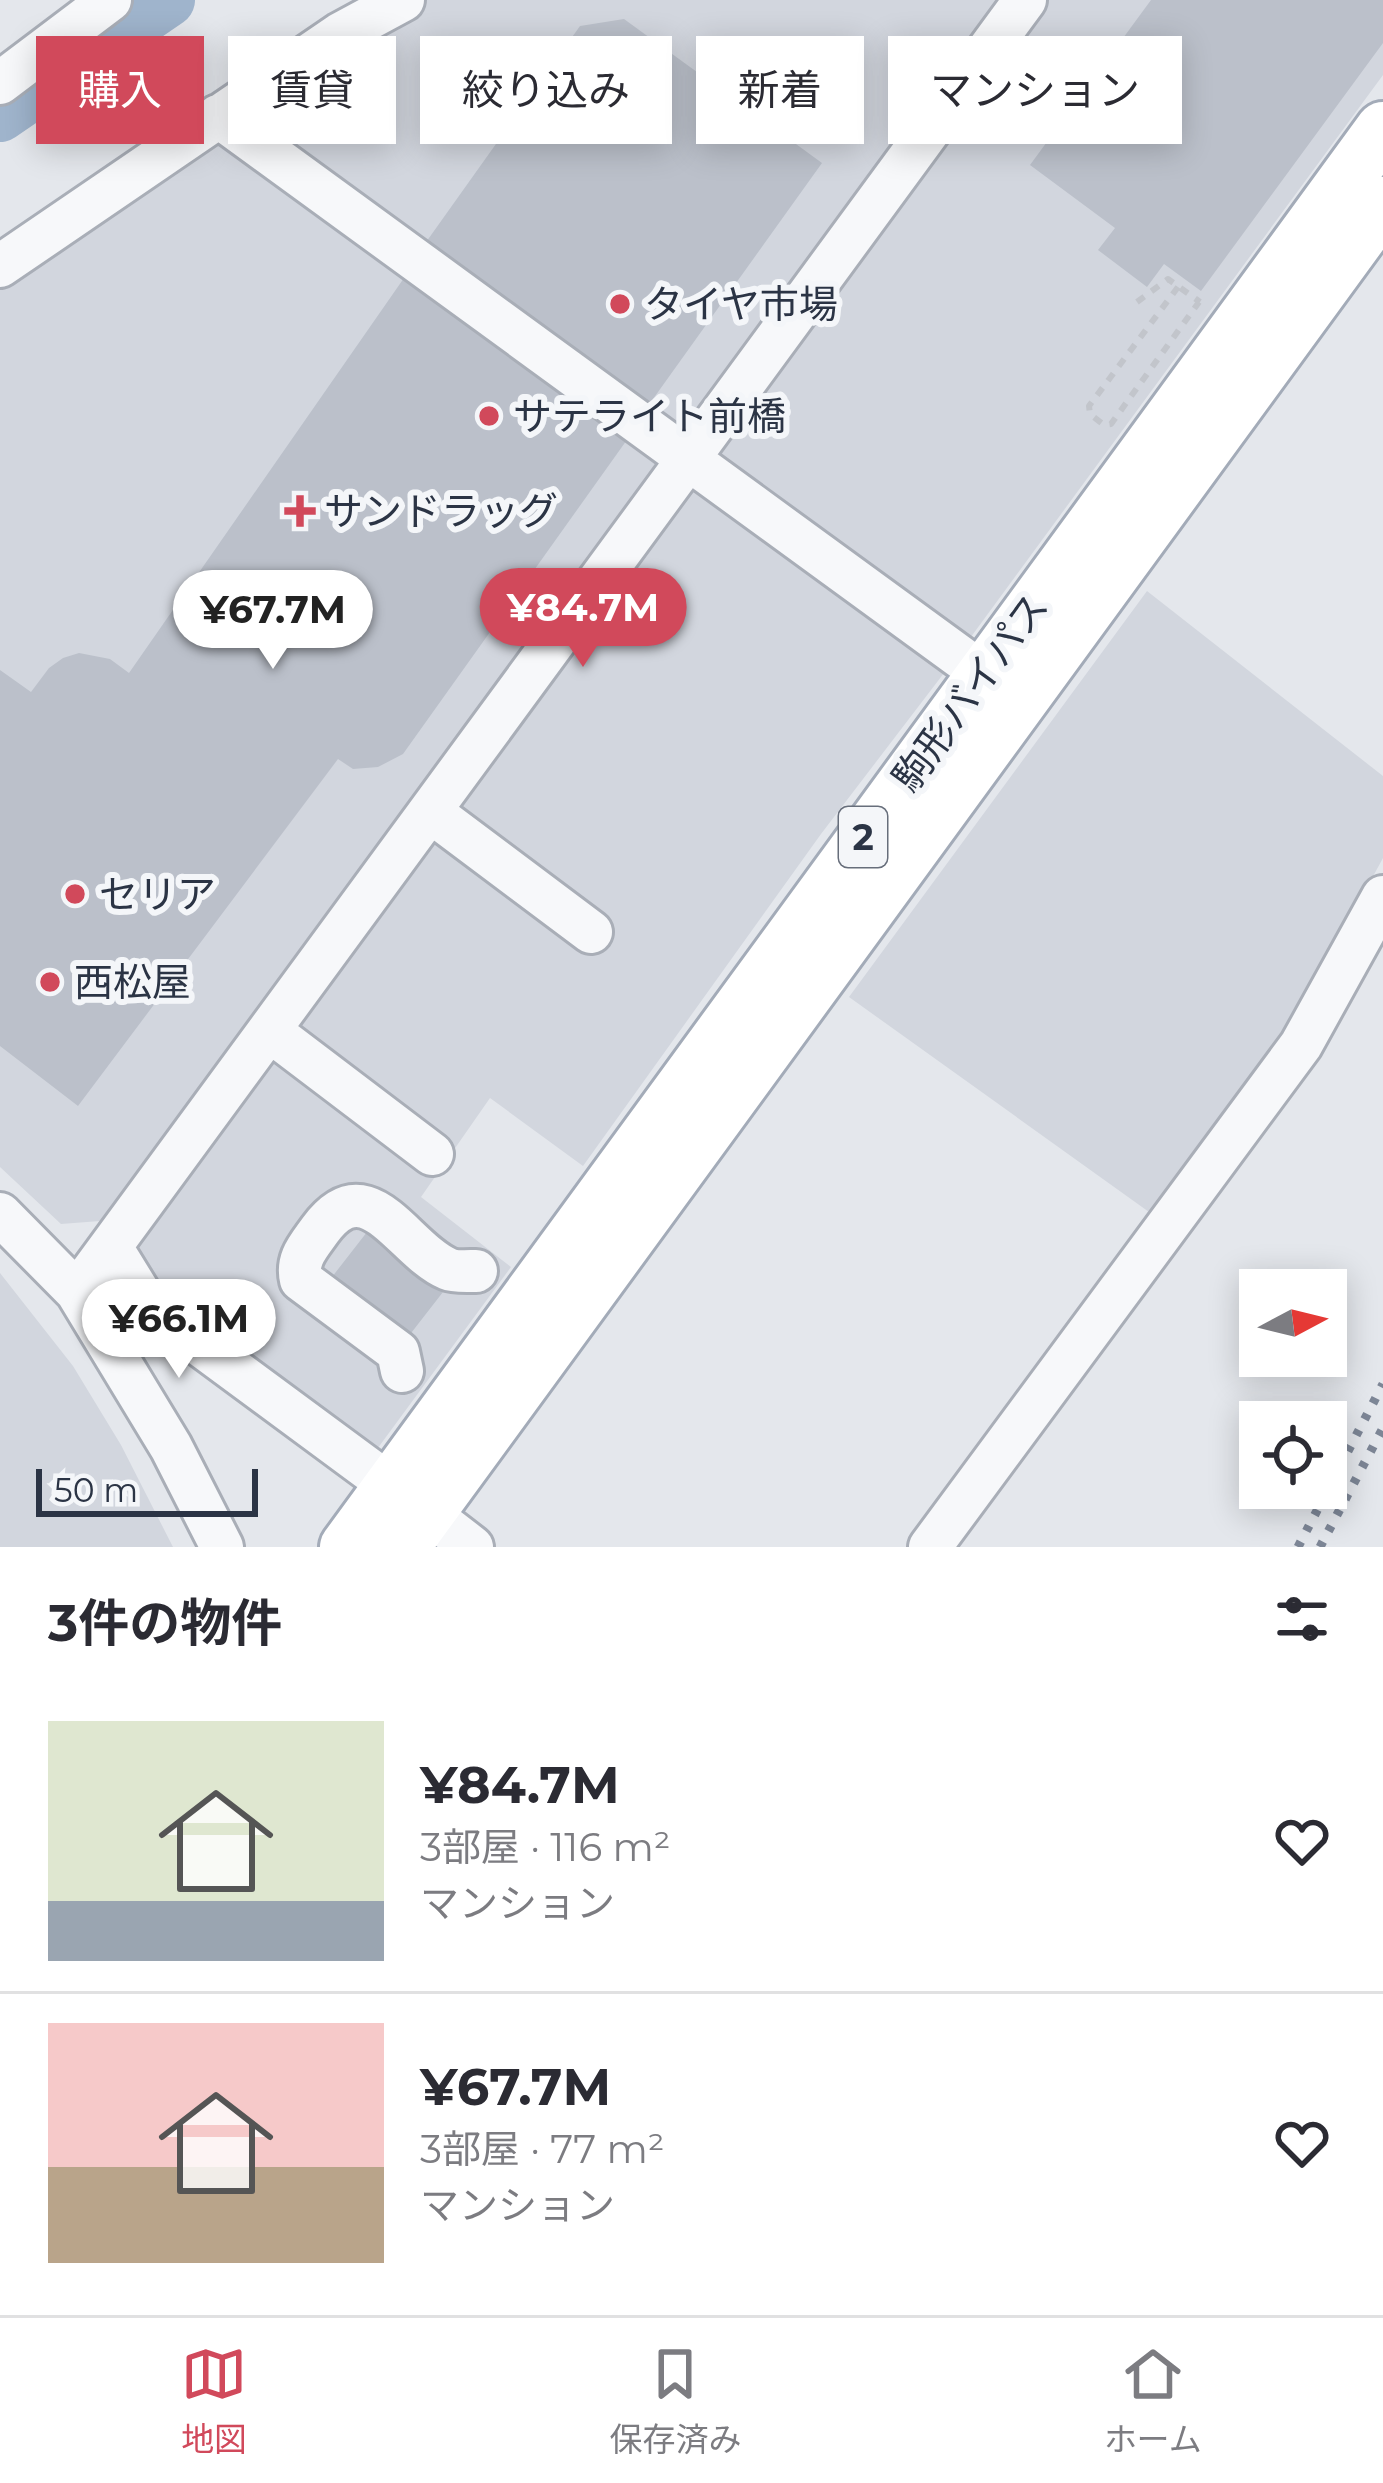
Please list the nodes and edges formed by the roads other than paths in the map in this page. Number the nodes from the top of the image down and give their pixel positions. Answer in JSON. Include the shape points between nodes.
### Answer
{"nodes":[{"id":1,"x":110,"y":0,"type":"edge"},
{"id":2,"x":403,"y":0,"type":"edge"},
{"id":3,"x":1025,"y":0,"type":"edge"},
{"id":4,"x":0,"y":82,"type":"edge"},
{"id":5,"x":218,"y":116,"type":"junction"},
{"id":6,"x":1383,"y":129,"type":"edge"},
{"id":7,"x":1383,"y":203,"type":"edge"},
{"id":8,"x":0,"y":266,"type":"edge"},
{"id":9,"x":688,"y":459,"type":"junction"},
{"id":10,"x":1033,"y":639,"type":"dead end"},
{"id":11,"x":982,"y":673,"type":"junction"},
{"id":12,"x":930,"y":745,"type":"junction"},
{"id":13,"x":431,"y":812,"type":"junction"},
{"id":14,"x":1383,"y":897,"type":"edge"},
{"id":15,"x":591,"y":932,"type":"dead end"},
{"id":16,"x":270,"y":1031,"type":"junction"},
{"id":17,"x":432,"y":1154,"type":"dead end"},
{"id":18,"x":0,"y":1214,"type":"edge"},
{"id":19,"x":112,"y":1247,"type":"junction"},
{"id":20,"x":476,"y":1271,"type":"dead end"},
{"id":21,"x":77,"y":1292,"type":"junction"},
{"id":22,"x":402,"y":1371,"type":"dead end"},
{"id":23,"x":375,"y":1474,"type":"dead end"},
{"id":24,"x":415,"y":1530,"type":"edge"},
{"id":25,"x":222,"y":1547,"type":"edge"},
{"id":26,"x":347,"y":1547,"type":"edge"},
{"id":27,"x":472,"y":1547,"type":"edge"},
{"id":28,"x":930,"y":1547,"type":"edge"}],
"edges":[{"from":1,"to":4,"type":"street"},
{"from":2,"to":5,"type":"street"},
{"from":3,"to":9,"type":"street"},
{"from":5,"to":8,"type":"street"},
{"from":5,"to":9,"type":"street"},
{"from":6,"to":11,"type":"main road","name":"駒形バイパス","number":"2"},
{"from":7,"to":24,"type":"main road","name":"駒形バイパス","number":"2"},
{"from":9,"to":11,"type":"street"},
{"from":9,"to":13,"type":"street"},
{"from":10,"to":12,"type":"main road","via":[[989,698]]},
{"from":11,"to":12,"type":"main road","name":"駒形バイパス","number":"2"},
{"from":12,"to":26,"type":"main road","name":"駒形バイパス","number":"2"},
{"from":13,"to":15,"type":"street"},
{"from":13,"to":16,"type":"street"},
{"from":14,"to":28,"type":"street","via":[[1301,1045]]},
{"from":16,"to":17,"type":"street"},
{"from":16,"to":19,"type":"street"},
{"from":18,"to":21,"type":"street"},
{"from":19,"to":21,"type":"street"},
{"from":19,"to":23,"type":"street","via":[[158,1313]]},
{"from":20,"to":22,"type":"street","via":[[448,1269],[370,1208],[340,1208],[302,1254],[301,1280],[398,1352]]},
{"from":21,"to":25,"type":"street"},
{"from":24,"to":27,"type":"street"}]}
